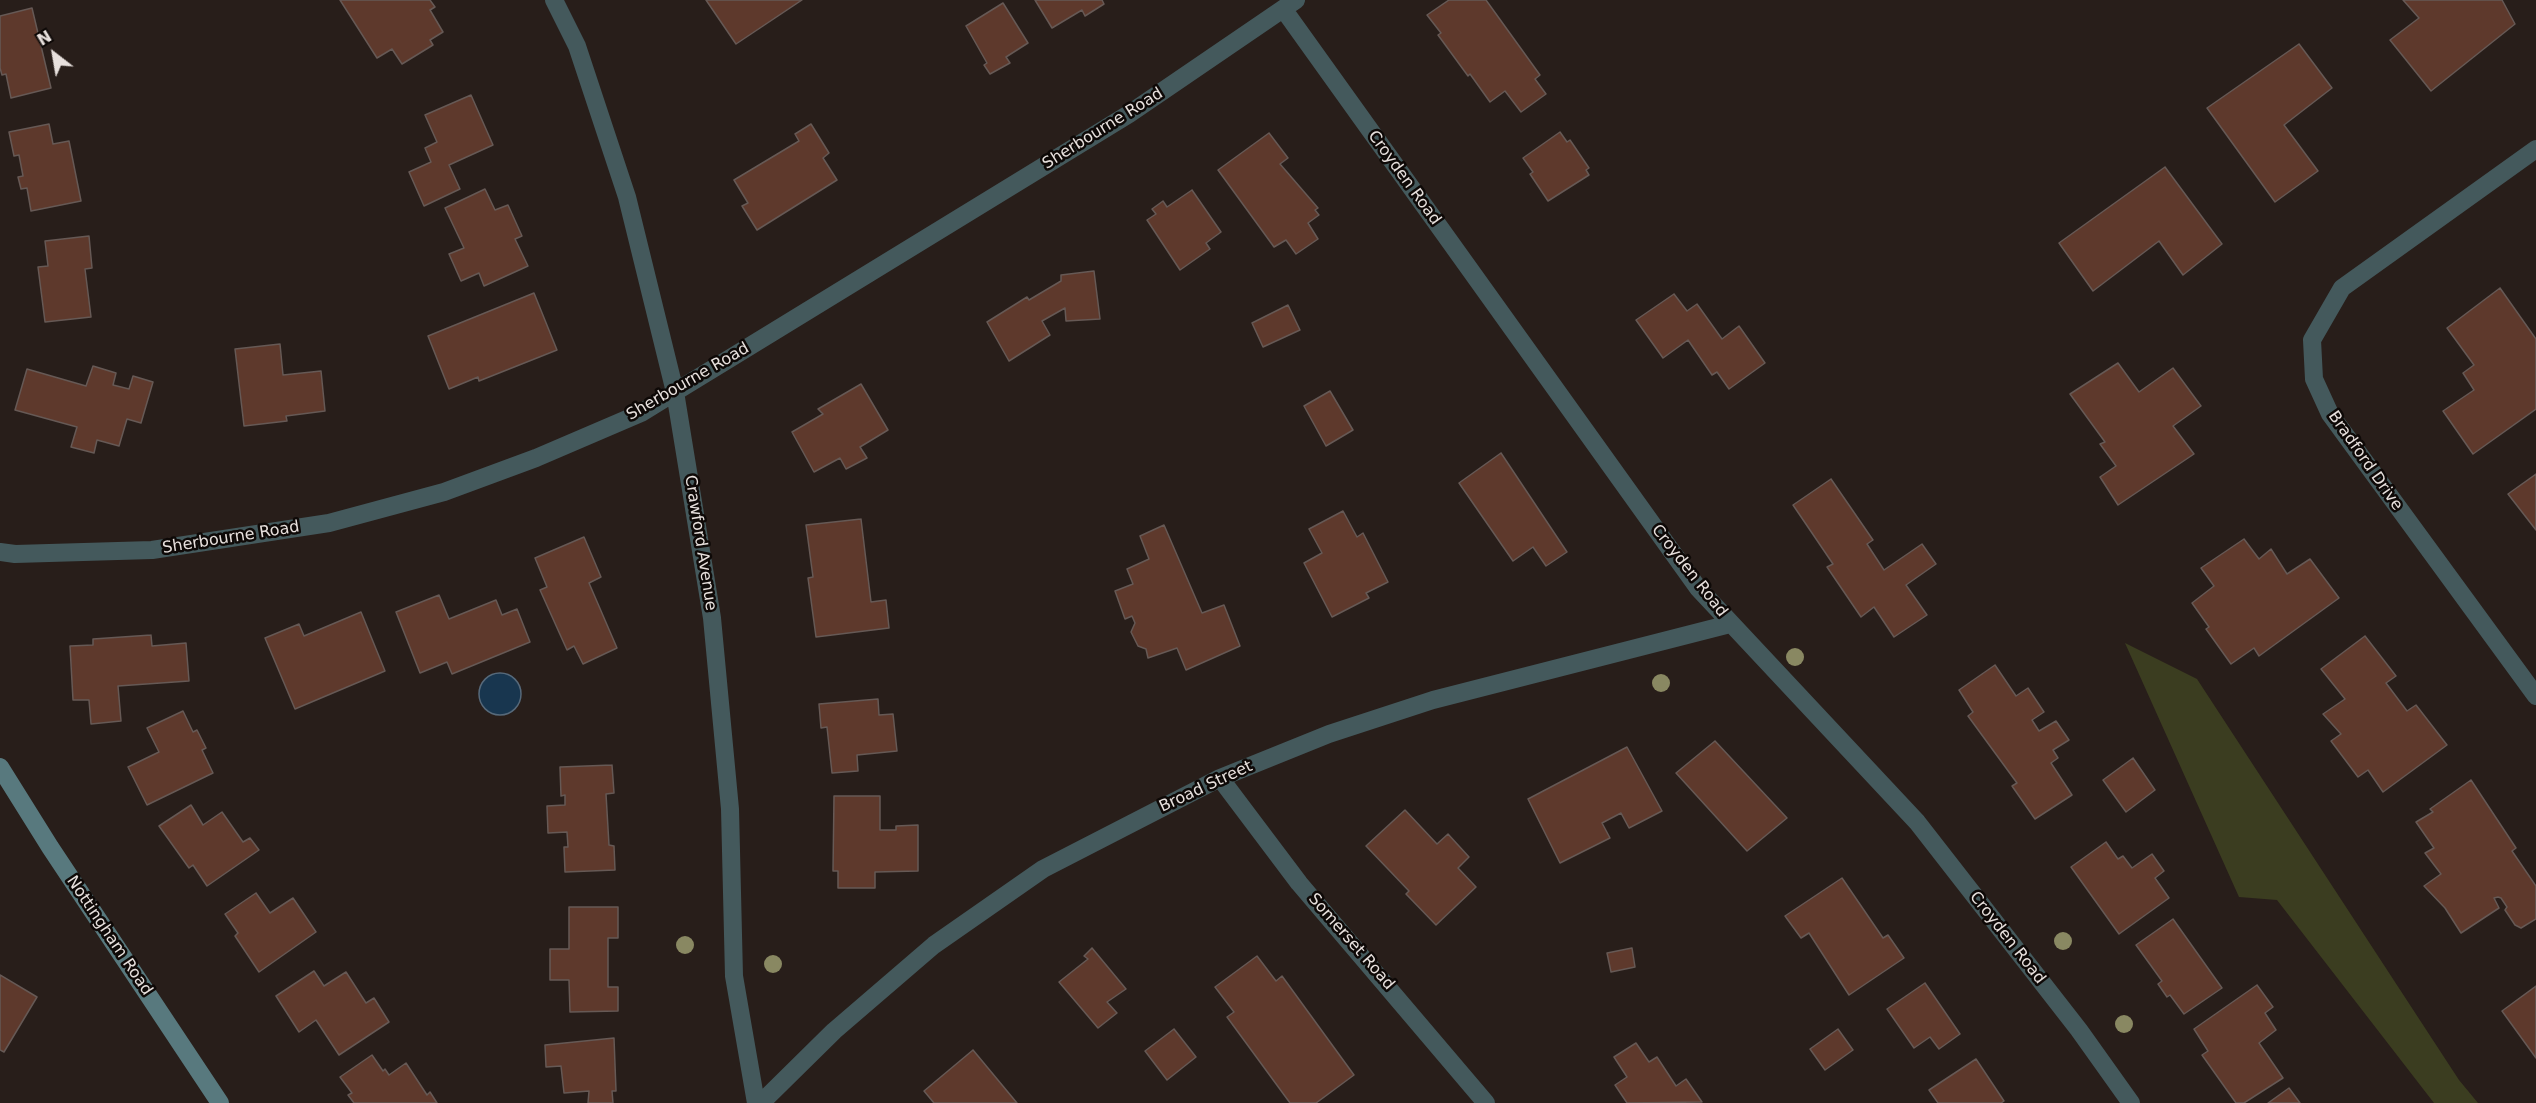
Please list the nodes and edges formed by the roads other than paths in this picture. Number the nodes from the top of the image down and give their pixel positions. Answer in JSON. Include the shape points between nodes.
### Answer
{"nodes":[{"id":1,"x":554,"y":0,"type":"edge"},
{"id":2,"x":1290,"y":5,"type":"edge"},
{"id":3,"x":2536,"y":149,"type":"edge"},
{"id":4,"x":675,"y":392,"type":"junction"},
{"id":5,"x":0,"y":552,"type":"edge"},
{"id":6,"x":1730,"y":624,"type":"junction"},
{"id":7,"x":2536,"y":696,"type":"edge"},
{"id":8,"x":0,"y":767,"type":"edge"},
{"id":9,"x":1220,"y":778,"type":"junction"},
{"id":10,"x":220,"y":1103,"type":"edge"},
{"id":11,"x":756,"y":1103,"type":"edge"},
{"id":12,"x":761,"y":1103,"type":"edge"},
{"id":13,"x":1486,"y":1103,"type":"edge"},
{"id":14,"x":2131,"y":1103,"type":"edge"}],
"edges":[{"from":1,"to":4,"type":"street","name":"Crawford Avenue","via":[[577,46],[627,197]]},
{"from":2,"to":4,"type":"street","name":"Sherbourne Road","via":[[1129,114]]},
{"from":2,"to":6,"type":"street","name":"Croyden Road","via":[[1698,588]]},
{"from":3,"to":7,"type":"street","name":"Bradford Drive","via":[[2342,288],[2312,340],[2314,379],[2330,414]]},
{"from":4,"to":5,"type":"street","name":"Sherbourne Road","via":[[641,412],[536,458],[444,492],[329,523],[152,550]]},
{"from":4,"to":11,"type":"street","name":"Crawford Avenue","via":[[712,618],[730,809],[734,976]]},
{"from":6,"to":9,"type":"street","name":"Broad Street","via":[[1433,700],[1329,734]]},
{"from":6,"to":14,"type":"street","name":"Croyden Road","via":[[1917,822]]},
{"from":8,"to":10,"type":"street","name":"Nottingham Road"},
{"from":9,"to":12,"type":"street","name":"Broad Street","via":[[1043,869],[934,945],[842,1023]]},
{"from":9,"to":13,"type":"street","name":"Somerset Road","via":[[1299,882]]}]}
